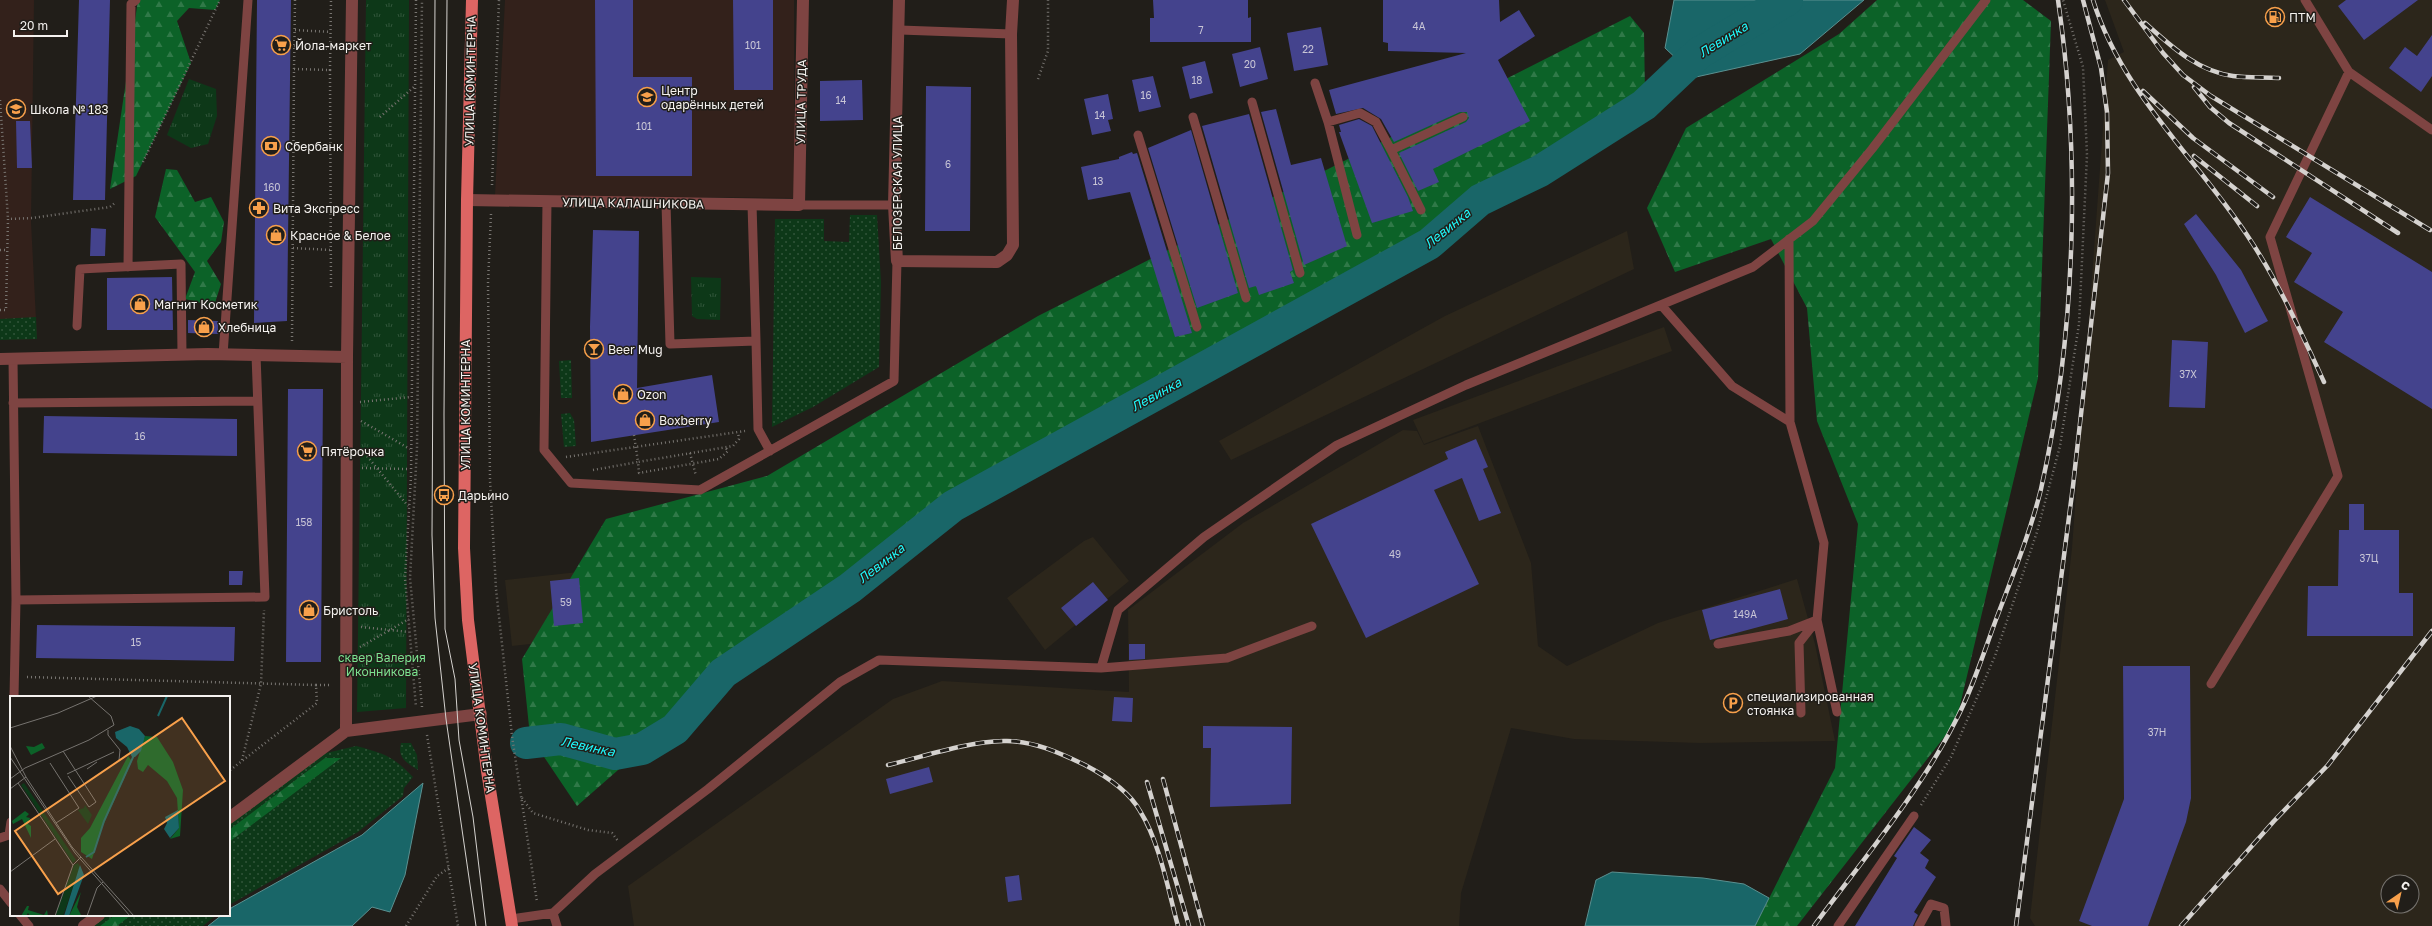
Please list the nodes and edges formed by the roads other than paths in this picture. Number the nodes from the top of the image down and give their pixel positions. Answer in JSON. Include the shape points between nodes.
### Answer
{"nodes":[{"id":1,"x":136,"y":0,"type":"edge"},
{"id":2,"x":248,"y":0,"type":"edge"},
{"id":3,"x":352,"y":0,"type":"edge"},
{"id":4,"x":472,"y":0,"type":"edge"},
{"id":5,"x":803,"y":0,"type":"edge"},
{"id":6,"x":900,"y":0,"type":"edge"},
{"id":7,"x":1013,"y":0,"type":"edge"},
{"id":8,"x":1986,"y":0,"type":"edge"},
{"id":9,"x":2305,"y":0,"type":"edge"},
{"id":10,"x":900,"y":30,"type":"junction"},
{"id":11,"x":1011,"y":34,"type":"junction"},
{"id":12,"x":2349,"y":72,"type":"junction"},
{"id":13,"x":1315,"y":83,"type":"dead end"},
{"id":14,"x":1252,"y":102,"type":"dead end"},
{"id":15,"x":1193,"y":117,"type":"dead end"},
{"id":16,"x":1463,"y":117,"type":"dead end"},
{"id":17,"x":1328,"y":122,"type":"junction"},
{"id":18,"x":2432,"y":130,"type":"edge"},
{"id":19,"x":1138,"y":135,"type":"dead end"},
{"id":20,"x":1390,"y":150,"type":"junction"},
{"id":21,"x":467,"y":200,"type":"junction"},
{"id":22,"x":546,"y":201,"type":"junction"},
{"id":23,"x":666,"y":203,"type":"junction"},
{"id":24,"x":752,"y":204,"type":"junction"},
{"id":25,"x":799,"y":205,"type":"junction"},
{"id":26,"x":894,"y":205,"type":"junction"},
{"id":27,"x":1421,"y":210,"type":"dead end"},
{"id":28,"x":1357,"y":235,"type":"dead end"},
{"id":29,"x":1788,"y":240,"type":"junction"},
{"id":30,"x":897,"y":261,"type":"junction"},
{"id":31,"x":128,"y":267,"type":"junction"},
{"id":32,"x":1300,"y":273,"type":"dead end"},
{"id":33,"x":1246,"y":298,"type":"dead end"},
{"id":34,"x":1662,"y":306,"type":"junction"},
{"id":35,"x":77,"y":326,"type":"dead end"},
{"id":36,"x":1197,"y":327,"type":"dead end"},
{"id":37,"x":756,"y":341,"type":"junction"},
{"id":38,"x":182,"y":355,"type":"junction"},
{"id":39,"x":223,"y":355,"type":"junction"},
{"id":40,"x":256,"y":355,"type":"junction"},
{"id":41,"x":347,"y":357,"type":"junction"},
{"id":42,"x":0,"y":359,"type":"edge"},
{"id":43,"x":13,"y":359,"type":"junction"},
{"id":44,"x":258,"y":401,"type":"junction"},
{"id":45,"x":13,"y":403,"type":"junction"},
{"id":46,"x":1790,"y":422,"type":"junction"},
{"id":47,"x":770,"y":451,"type":"junction"},
{"id":48,"x":16,"y":600,"type":"junction"},
{"id":49,"x":1817,"y":620,"type":"junction"},
{"id":50,"x":1312,"y":626,"type":"dead end"},
{"id":51,"x":1718,"y":644,"type":"dead end"},
{"id":52,"x":1101,"y":668,"type":"junction"},
{"id":53,"x":2211,"y":684,"type":"dead end"},
{"id":54,"x":14,"y":696,"type":"edge"},
{"id":55,"x":1837,"y":712,"type":"dead end"},
{"id":56,"x":1801,"y":713,"type":"dead end"},
{"id":57,"x":481,"y":714,"type":"junction"},
{"id":58,"x":346,"y":730,"type":"junction"},
{"id":59,"x":1914,"y":816,"type":"road end"},
{"id":60,"x":230,"y":817,"type":"edge"},
{"id":61,"x":10,"y":828,"type":"edge"},
{"id":62,"x":0,"y":838,"type":"edge"},
{"id":63,"x":0,"y":889,"type":"edge"},
{"id":64,"x":10,"y":902,"type":"edge"},
{"id":65,"x":553,"y":913,"type":"junction"},
{"id":66,"x":21,"y":916,"type":"edge"},
{"id":67,"x":98,"y":916,"type":"edge"},
{"id":68,"x":512,"y":922,"type":"edge"},
{"id":69,"x":29,"y":926,"type":"edge"},
{"id":70,"x":84,"y":926,"type":"edge"},
{"id":71,"x":557,"y":926,"type":"edge"},
{"id":72,"x":1838,"y":926,"type":"edge"},
{"id":73,"x":1919,"y":926,"type":"edge"},
{"id":74,"x":1946,"y":926,"type":"edge"}],
"edges":[{"from":1,"to":31,"type":"lane","via":[[131,4]]},
{"from":2,"to":39,"type":"lane"},
{"from":3,"to":41,"type":"street"},
{"from":4,"to":21,"type":"main road","name":"УЛИЦА КОМИНТЕРНА"},
{"from":5,"to":25,"type":"street","name":"УЛИЦА ТРУДА"},
{"from":6,"to":10,"type":"street","name":"БЕЛОЗЕРСКАЯ УЛИЦА"},
{"from":7,"to":11,"type":"street","name":"БЕЛОЗЕРСКАЯ УЛИЦА"},
{"from":8,"to":29,"type":"lane","via":[[1872,149],[1812,221]]},
{"from":9,"to":12,"type":"lane"},
{"from":10,"to":11,"type":"lane"},
{"from":10,"to":26,"type":"street","name":"БЕЛОЗЕРСКАЯ УЛИЦА"},
{"from":11,"to":30,"type":"street","name":"БЕЛОЗЕРСКАЯ УЛИЦА","via":[[1013,245],[1007,255],[997,262]]},
{"from":12,"to":18,"type":"lane"},
{"from":12,"to":53,"type":"lane","via":[[2270,237],[2338,476]]},
{"from":13,"to":17,"type":"lane"},
{"from":14,"to":32,"type":"lane"},
{"from":15,"to":33,"type":"lane"},
{"from":16,"to":20,"type":"lane"},
{"from":17,"to":20,"type":"lane","via":[[1360,113],[1376,122]]},
{"from":17,"to":28,"type":"lane"},
{"from":19,"to":36,"type":"lane"},
{"from":20,"to":27,"type":"lane"},
{"from":21,"to":22,"type":"street","name":"УЛИЦА КАЛАШНИКОВА"},
{"from":21,"to":57,"type":"main road","name":"УЛИЦА КОМИНТЕРНА","via":[[464,548],[468,620]]},
{"from":22,"to":23,"type":"street","name":"УЛИЦА КАЛАШНИКОВА"},
{"from":22,"to":47,"type":"lane","via":[[544,450],[571,483],[700,490]]},
{"from":23,"to":24,"type":"street","name":"УЛИЦА КАЛАШНИКОВА"},
{"from":23,"to":37,"type":"lane","via":[[670,344]]},
{"from":24,"to":25,"type":"street","name":"УЛИЦА КАЛАШНИКОВА"},
{"from":24,"to":37,"type":"lane"},
{"from":25,"to":26,"type":"lane"},
{"from":26,"to":30,"type":"street","name":"БЕЛОЗЕРСКАЯ УЛИЦА"},
{"from":29,"to":34,"type":"lane","via":[[1753,267]]},
{"from":29,"to":46,"type":"lane"},
{"from":30,"to":47,"type":"lane","via":[[894,381]]},
{"from":31,"to":35,"type":"lane","via":[[80,268]]},
{"from":31,"to":38,"type":"lane","via":[[181,264]]},
{"from":34,"to":46,"type":"lane","via":[[1732,386]]},
{"from":34,"to":52,"type":"lane","via":[[1466,385],[1337,446],[1204,537],[1118,610]]},
{"from":37,"to":47,"type":"lane","via":[[758,429]]},
{"from":38,"to":39,"type":"street"},
{"from":38,"to":43,"type":"street"},
{"from":39,"to":40,"type":"street"},
{"from":40,"to":41,"type":"street"},
{"from":40,"to":44,"type":"lane"},
{"from":41,"to":58,"type":"street"},
{"from":42,"to":43,"type":"street"},
{"from":43,"to":45,"type":"lane"},
{"from":44,"to":45,"type":"lane"},
{"from":44,"to":48,"type":"lane","via":[[265,597]]},
{"from":45,"to":48,"type":"lane"},
{"from":46,"to":49,"type":"lane","via":[[1824,543]]},
{"from":48,"to":54,"type":"lane"},
{"from":49,"to":51,"type":"lane","via":[[1790,631]]},
{"from":49,"to":55,"type":"lane"},
{"from":49,"to":56,"type":"lane","via":[[1799,643]]},
{"from":50,"to":52,"type":"lane","via":[[1227,658]]},
{"from":52,"to":65,"type":"lane","via":[[879,660],[840,682],[708,789],[595,874]]},
{"from":57,"to":58,"type":"street"},
{"from":57,"to":68,"type":"main road","name":"УЛИЦА КОМИНТЕРНА"},
{"from":58,"to":60,"type":"street"},
{"from":59,"to":72,"type":"lane"},
{"from":61,"to":62,"type":"lane","via":[[9,835]]},
{"from":63,"to":64,"type":"lane"},
{"from":65,"to":68,"type":"lane"},
{"from":65,"to":71,"type":"lane"},
{"from":66,"to":69,"type":"lane"},
{"from":67,"to":70,"type":"street"},
{"from":73,"to":74,"type":"lane","via":[[1931,904],[1944,908]]}]}
